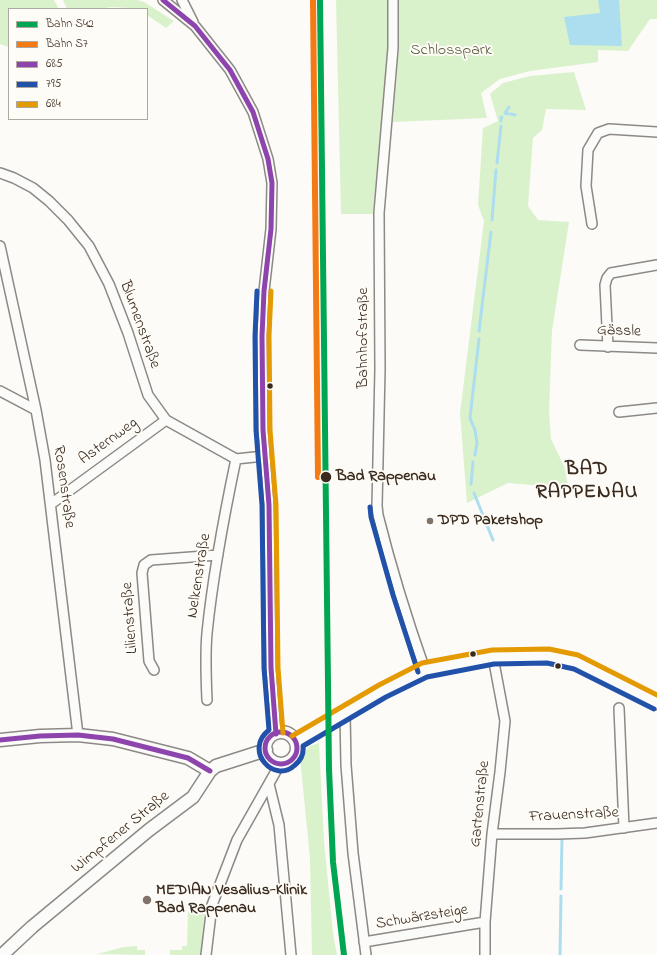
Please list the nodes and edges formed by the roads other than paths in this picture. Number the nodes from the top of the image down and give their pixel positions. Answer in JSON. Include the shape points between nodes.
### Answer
{"nodes":[{"id":1,"x":163,"y":0,"type":"edge"},
{"id":2,"x":182,"y":0,"type":"edge"},
{"id":3,"x":393,"y":0,"type":"edge"},
{"id":4,"x":194,"y":26,"type":"junction"},
{"id":5,"x":657,"y":132,"type":"edge"},
{"id":6,"x":0,"y":173,"type":"edge"},
{"id":7,"x":592,"y":224,"type":"dead end"},
{"id":8,"x":0,"y":246,"type":"edge"},
{"id":9,"x":657,"y":265,"type":"edge"},
{"id":10,"x":580,"y":345,"type":"dead end"},
{"id":11,"x":608,"y":347,"type":"junction"},
{"id":12,"x":657,"y":348,"type":"edge"},
{"id":13,"x":0,"y":391,"type":"edge"},
{"id":14,"x":657,"y":408,"type":"edge"},
{"id":15,"x":36,"y":410,"type":"junction"},
{"id":16,"x":619,"y":412,"type":"dead end"},
{"id":17,"x":166,"y":420,"type":"junction"},
{"id":18,"x":264,"y":456,"type":"junction"},
{"id":19,"x":236,"y":459,"type":"junction"},
{"id":20,"x":50,"y":504,"type":"junction"},
{"id":21,"x":218,"y":555,"type":"junction"},
{"id":22,"x":493,"y":657,"type":"junction"},
{"id":23,"x":154,"y":670,"type":"dead end"},
{"id":24,"x":425,"y":670,"type":"junction"},
{"id":25,"x":207,"y":700,"type":"dead end"},
{"id":26,"x":657,"y":702,"type":"edge"},
{"id":27,"x":619,"y":708,"type":"dead end"},
{"id":28,"x":345,"y":713,"type":"junction"},
{"id":29,"x":276,"y":734,"type":"junction"},
{"id":30,"x":78,"y":735,"type":"junction"},
{"id":31,"x":0,"y":740,"type":"edge"},
{"id":32,"x":296,"y":742,"type":"junction"},
{"id":33,"x":266,"y":750,"type":"junction"},
{"id":34,"x":280,"y":764,"type":"junction"},
{"id":35,"x":210,"y":771,"type":"junction"},
{"id":36,"x":270,"y":784,"type":"junction"},
{"id":37,"x":657,"y":824,"type":"edge"},
{"id":38,"x":624,"y":828,"type":"junction"},
{"id":39,"x":492,"y":834,"type":"junction"},
{"id":40,"x":485,"y":922,"type":"junction"},
{"id":41,"x":364,"y":942,"type":"junction"},
{"id":42,"x":2,"y":955,"type":"edge"},
{"id":43,"x":206,"y":955,"type":"edge"},
{"id":44,"x":290,"y":955,"type":"edge"},
{"id":45,"x":366,"y":955,"type":"edge"},
{"id":46,"x":485,"y":955,"type":"edge"}],
"edges":[{"from":1,"to":4,"type":"street"},
{"from":2,"to":4,"type":"street"},
{"from":3,"to":24,"type":"street","name":"Bahnhofstraße","via":[[393,48],[379,213],[380,369],[377,506],[407,620]]},
{"from":4,"to":18,"type":"street","via":[[230,70],[253,112],[268,159],[272,183],[272,229],[262,316]]},
{"from":5,"to":7,"type":"street","via":[[609,129],[598,133],[588,150],[586,186]]},
{"from":6,"to":17,"type":"street","name":"Blumenstraße","via":[[34,188],[68,220],[89,246],[112,291],[148,395]]},
{"from":8,"to":15,"type":"street","name":"Rosenstraße"},
{"from":9,"to":11,"type":"street","via":[[611,273],[607,278],[605,285]]},
{"from":10,"to":11,"type":"street","name":"Gässle"},
{"from":11,"to":12,"type":"street","name":"Gässle"},
{"from":13,"to":15,"type":"street"},
{"from":14,"to":16,"type":"street"},
{"from":15,"to":20,"type":"street","name":"Rosenstraße"},
{"from":17,"to":19,"type":"street","name":"Blumenstraße"},
{"from":17,"to":20,"type":"street","name":"Asternweg"},
{"from":18,"to":19,"type":"street"},
{"from":18,"to":29,"type":"street","via":[[269,505],[271,668]]},
{"from":19,"to":21,"type":"street","name":"Nelkenstraße"},
{"from":20,"to":30,"type":"street","name":"Rosenstraße"},
{"from":21,"to":23,"type":"street","name":"Lilienstraße","via":[[151,560],[144,565],[142,572],[149,661]]},
{"from":21,"to":25,"type":"street","name":"Nelkenstraße","via":[[207,634]]},
{"from":22,"to":24,"type":"street"},
{"from":22,"to":26,"type":"street","via":[[548,656],[576,662]]},
{"from":22,"to":39,"type":"street","name":"Gartenstraße","via":[[505,721]]},
{"from":24,"to":28,"type":"street"},
{"from":27,"to":38,"type":"street"},
{"from":28,"to":32,"type":"street"},
{"from":28,"to":41,"type":"street","via":[[353,853]]},
{"from":29,"to":32,"type":"street","via":[[286,733]]},
{"from":29,"to":33,"type":"street","via":[[269,739]]},
{"from":30,"to":31,"type":"street"},
{"from":30,"to":35,"type":"street","via":[[113,739],[159,750],[188,758]]},
{"from":32,"to":34,"type":"street","via":[[295,756]]},
{"from":33,"to":34,"type":"street","via":[[269,758]]},
{"from":33,"to":35,"type":"street","name":"Wimpfener Straße","via":[[216,766]]},
{"from":34,"to":36,"type":"street"},
{"from":35,"to":42,"type":"street","name":"Wimpfener Straße","via":[[193,797],[56,906]]},
{"from":36,"to":43,"type":"street","via":[[237,840],[214,900]]},
{"from":36,"to":44,"type":"street","via":[[279,825]]},
{"from":37,"to":38,"type":"street","name":"Frauenstraße"},
{"from":38,"to":39,"type":"street","name":"Frauenstraße","via":[[557,834]]},
{"from":39,"to":40,"type":"street","name":"Gartenstraße"},
{"from":40,"to":41,"type":"street","name":"Schwärzsteige"},
{"from":40,"to":46,"type":"street","name":"Gartenstraße"},
{"from":41,"to":45,"type":"street"}]}
